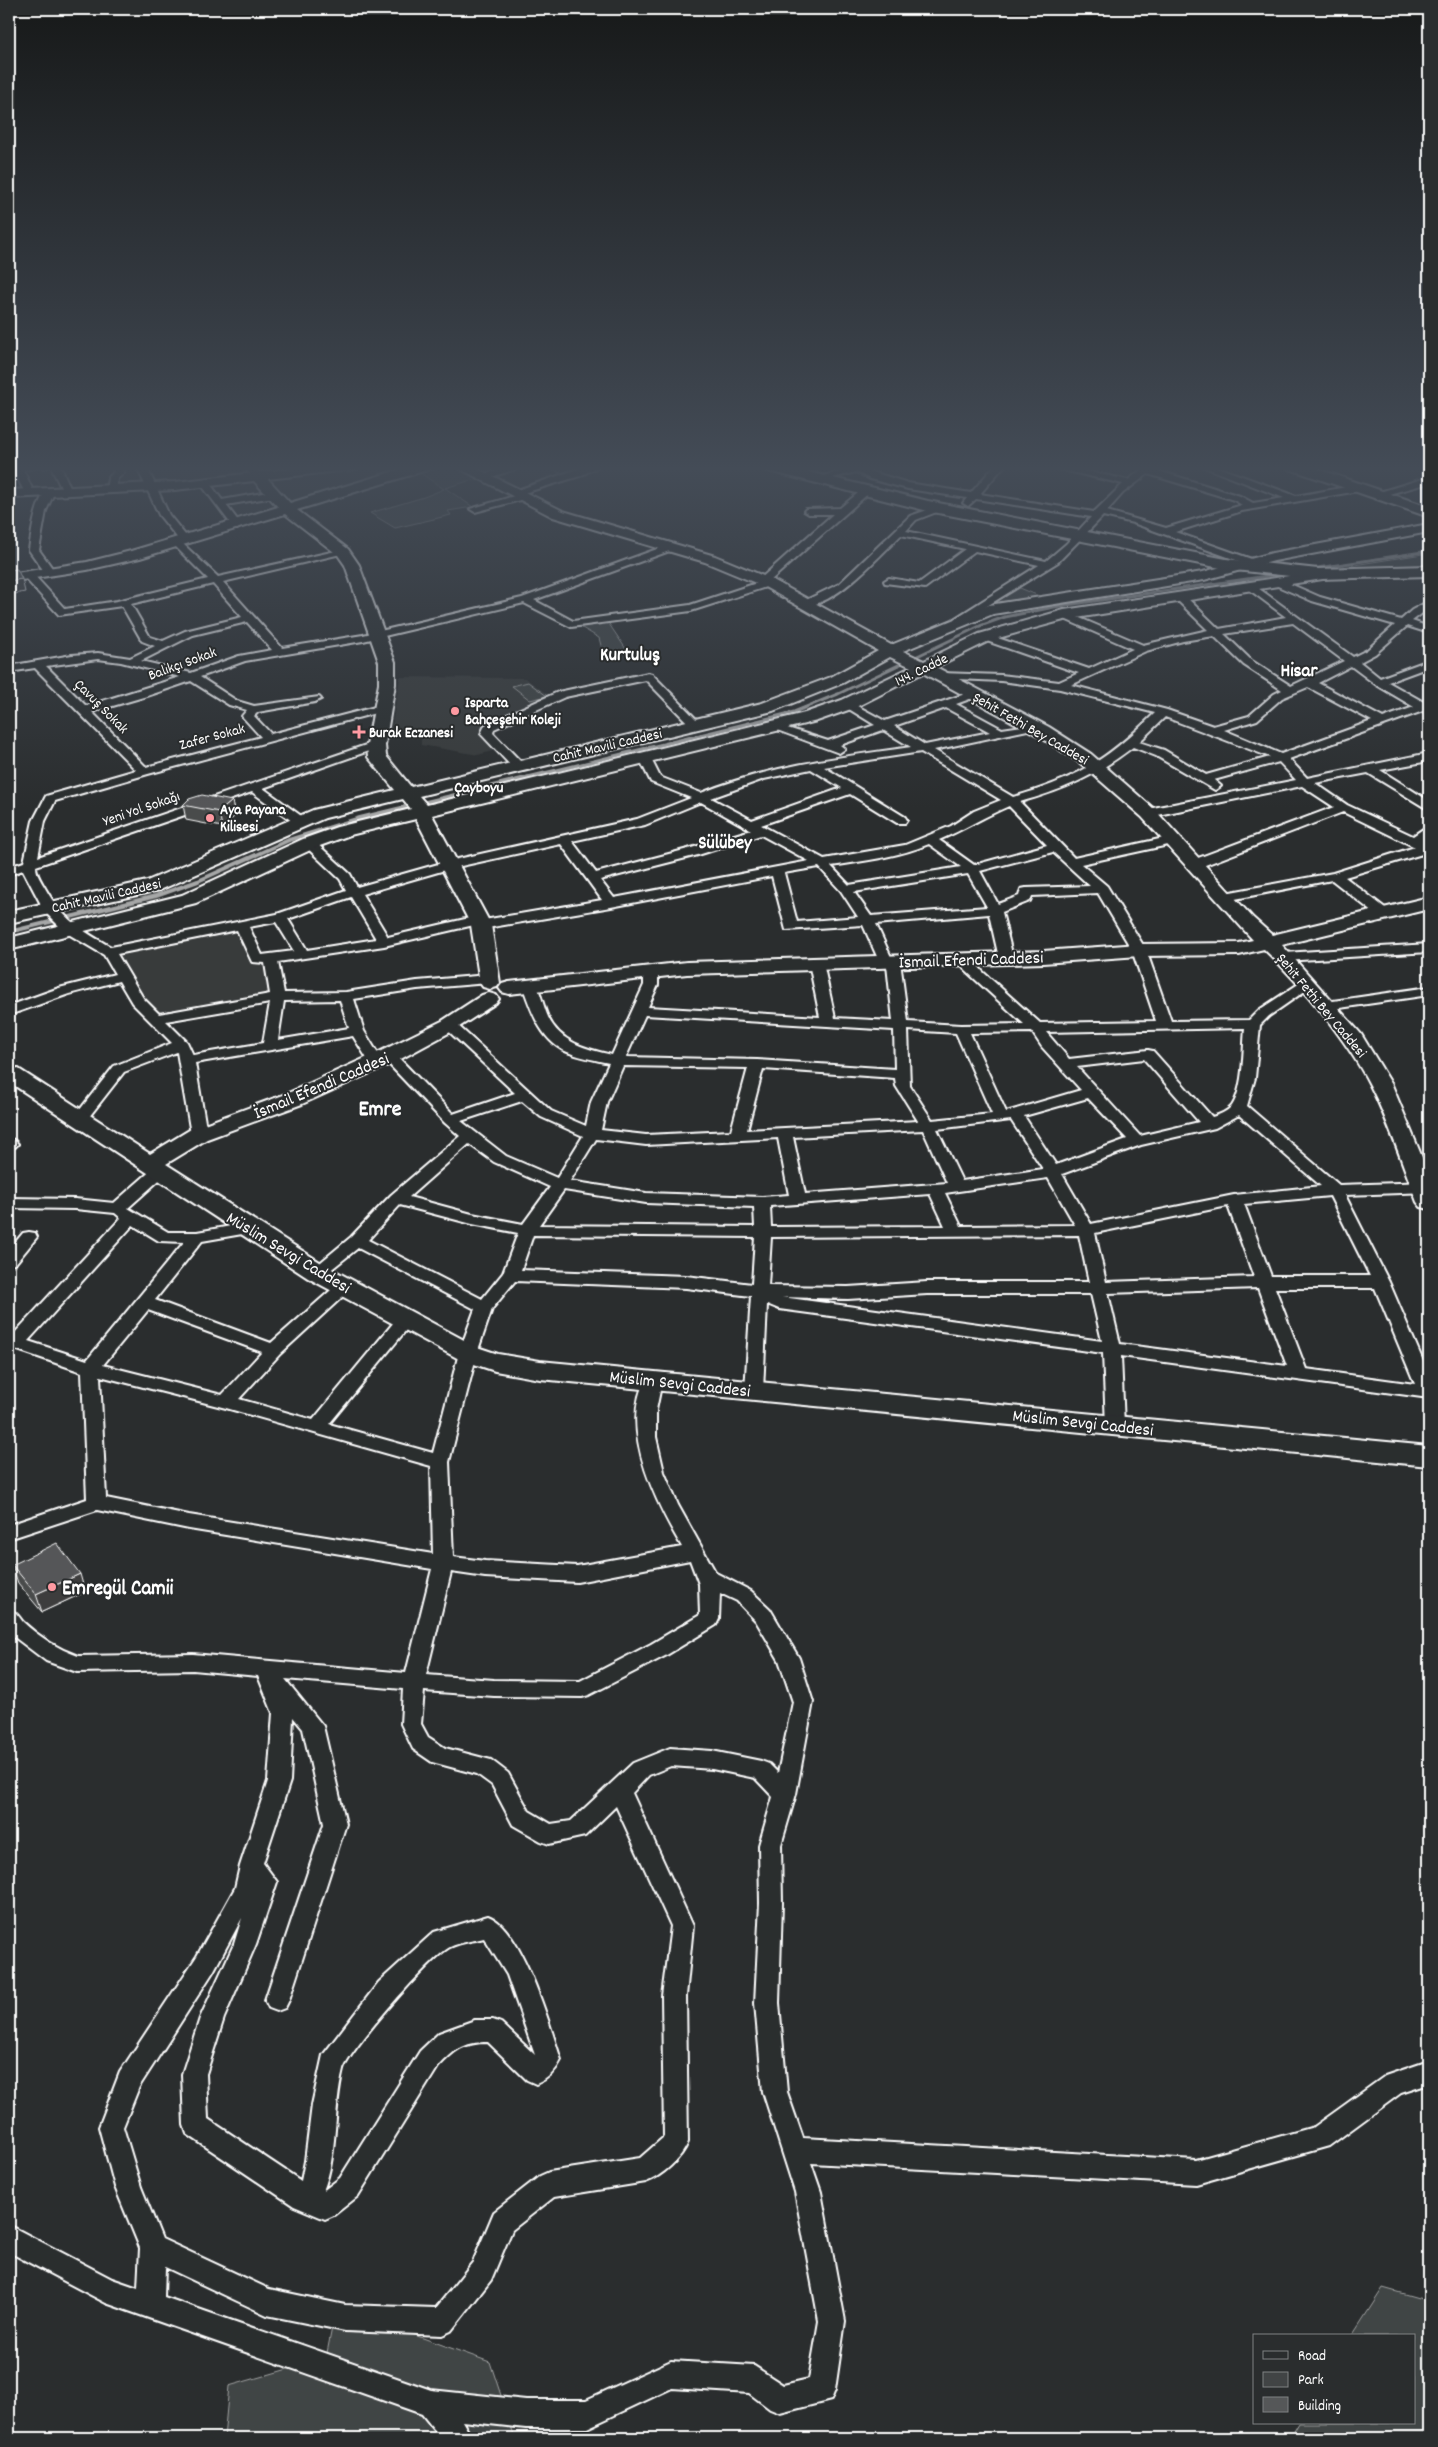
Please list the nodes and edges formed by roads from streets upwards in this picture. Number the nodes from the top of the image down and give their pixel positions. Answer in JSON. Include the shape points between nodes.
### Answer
{"nodes":[{"id":1,"x":32,"y":579,"type":"edge"},
{"id":2,"x":224,"y":579,"type":"edge"},
{"id":3,"x":357,"y":579,"type":"edge"},
{"id":4,"x":582,"y":579,"type":"edge"},
{"id":5,"x":760,"y":579,"type":"edge"},
{"id":6,"x":769,"y":579,"type":"edge"},
{"id":7,"x":850,"y":579,"type":"edge"},
{"id":8,"x":930,"y":579,"type":"edge"},
{"id":9,"x":1024,"y":579,"type":"edge"},
{"id":10,"x":1191,"y":579,"type":"edge"},
{"id":11,"x":1295,"y":579,"type":"edge"},
{"id":12,"x":216,"y":581,"type":"junction"},
{"id":13,"x":890,"y":581,"type":"dead end"},
{"id":14,"x":766,"y":582,"type":"junction"},
{"id":15,"x":1276,"y":582,"type":"junction"},
{"id":16,"x":1251,"y":586,"type":"junction"},
{"id":17,"x":1180,"y":598,"type":"junction"},
{"id":18,"x":525,"y":600,"type":"junction"},
{"id":19,"x":125,"y":602,"type":"junction"},
{"id":20,"x":805,"y":603,"type":"junction"},
{"id":21,"x":1429,"y":604,"type":"edge"},
{"id":22,"x":1064,"y":615,"type":"junction"},
{"id":23,"x":249,"y":618,"type":"junction"},
{"id":24,"x":1295,"y":619,"type":"junction"},
{"id":25,"x":958,"y":621,"type":"junction"},
{"id":26,"x":1404,"y":623,"type":"junction"},
{"id":27,"x":1429,"y":630,"type":"edge"},
{"id":28,"x":1215,"y":631,"type":"junction"},
{"id":29,"x":379,"y":635,"type":"junction"},
{"id":30,"x":986,"y":637,"type":"junction"},
{"id":31,"x":164,"y":645,"type":"junction"},
{"id":32,"x":1142,"y":649,"type":"junction"},
{"id":33,"x":280,"y":652,"type":"junction"},
{"id":34,"x":894,"y":653,"type":"junction"},
{"id":35,"x":132,"y":661,"type":"junction"},
{"id":36,"x":1350,"y":662,"type":"junction"},
{"id":37,"x":1429,"y":662,"type":"edge"},
{"id":38,"x":38,"y":664,"type":"junction"},
{"id":39,"x":9,"y":669,"type":"edge"},
{"id":40,"x":927,"y":669,"type":"junction"},
{"id":41,"x":1087,"y":672,"type":"junction"},
{"id":42,"x":191,"y":676,"type":"junction"},
{"id":43,"x":648,"y":676,"type":"joint"},
{"id":44,"x":1308,"y":682,"type":"junction"},
{"id":45,"x":1378,"y":682,"type":"junction"},
{"id":46,"x":1060,"y":686,"type":"junction"},
{"id":47,"x":1289,"y":690,"type":"junction"},
{"id":48,"x":974,"y":694,"type":"junction"},
{"id":49,"x":315,"y":699,"type":"dead end"},
{"id":50,"x":946,"y":703,"type":"junction"},
{"id":51,"x":848,"y":704,"type":"junction"},
{"id":52,"x":383,"y":708,"type":"junction"},
{"id":53,"x":254,"y":709,"type":"junction"},
{"id":54,"x":1427,"y":709,"type":"edge"},
{"id":55,"x":86,"y":710,"type":"junction"},
{"id":56,"x":1163,"y":712,"type":"junction"},
{"id":57,"x":1382,"y":722,"type":"junction"},
{"id":58,"x":695,"y":724,"type":"junction"},
{"id":59,"x":1033,"y":726,"type":"junction"},
{"id":60,"x":775,"y":727,"type":"junction"},
{"id":61,"x":884,"y":727,"type":"junction"},
{"id":62,"x":1210,"y":730,"type":"junction"},
{"id":63,"x":1000,"y":733,"type":"junction"},
{"id":64,"x":268,"y":738,"type":"junction"},
{"id":65,"x":1131,"y":744,"type":"junction"},
{"id":66,"x":376,"y":745,"type":"junction"},
{"id":67,"x":829,"y":745,"type":"junction"},
{"id":68,"x":919,"y":748,"type":"junction"},
{"id":69,"x":854,"y":757,"type":"junction"},
{"id":70,"x":1429,"y":757,"type":"edge"},
{"id":71,"x":645,"y":758,"type":"junction"},
{"id":72,"x":1281,"y":758,"type":"junction"},
{"id":73,"x":517,"y":765,"type":"junction"},
{"id":74,"x":813,"y":765,"type":"junction"},
{"id":75,"x":1098,"y":768,"type":"junction"},
{"id":76,"x":1370,"y":769,"type":"junction"},
{"id":77,"x":144,"y":771,"type":"junction"},
{"id":78,"x":1206,"y":779,"type":"junction"},
{"id":79,"x":1306,"y":782,"type":"junction"},
{"id":80,"x":252,"y":786,"type":"junction"},
{"id":81,"x":852,"y":789,"type":"junction"},
{"id":82,"x":1229,"y":796,"type":"junction"},
{"id":83,"x":702,"y":798,"type":"junction"},
{"id":84,"x":1011,"y":801,"type":"junction"},
{"id":85,"x":414,"y":802,"type":"junction"},
{"id":86,"x":1429,"y":806,"type":"edge"},
{"id":87,"x":1343,"y":808,"type":"junction"},
{"id":88,"x":1148,"y":813,"type":"junction"},
{"id":89,"x":902,"y":820,"type":"dead end"},
{"id":90,"x":300,"y":821,"type":"junction"},
{"id":91,"x":755,"y":828,"type":"junction"},
{"id":92,"x":1429,"y":829,"type":"edge"},
{"id":93,"x":564,"y":838,"type":"junction"},
{"id":94,"x":929,"y":839,"type":"junction"},
{"id":95,"x":1172,"y":840,"type":"junction"},
{"id":96,"x":1414,"y":841,"type":"junction"},
{"id":97,"x":309,"y":843,"type":"junction"},
{"id":98,"x":1055,"y":847,"type":"junction"},
{"id":99,"x":1428,"y":848,"type":"edge"},
{"id":100,"x":1072,"y":862,"type":"junction"},
{"id":101,"x":822,"y":863,"type":"junction"},
{"id":102,"x":30,"y":864,"type":"junction"},
{"id":103,"x":1195,"y":864,"type":"junction"},
{"id":104,"x":449,"y":865,"type":"junction"},
{"id":105,"x":972,"y":869,"type":"junction"},
{"id":106,"x":777,"y":870,"type":"junction"},
{"id":107,"x":9,"y":871,"type":"edge"},
{"id":108,"x":1335,"y":876,"type":"junction"},
{"id":109,"x":591,"y":878,"type":"junction"},
{"id":110,"x":846,"y":889,"type":"junction"},
{"id":111,"x":1102,"y":889,"type":"junction"},
{"id":112,"x":353,"y":892,"type":"junction"},
{"id":113,"x":1224,"y":897,"type":"junction"},
{"id":114,"x":611,"y":902,"type":"junction"},
{"id":115,"x":1429,"y":903,"type":"edge"},
{"id":116,"x":995,"y":910,"type":"junction"},
{"id":117,"x":53,"y":912,"type":"junction"},
{"id":118,"x":1384,"y":914,"type":"junction"},
{"id":119,"x":9,"y":917,"type":"edge"},
{"id":120,"x":280,"y":917,"type":"junction"},
{"id":121,"x":480,"y":922,"type":"junction"},
{"id":122,"x":868,"y":922,"type":"junction"},
{"id":123,"x":242,"y":925,"type":"junction"},
{"id":124,"x":68,"y":928,"type":"junction"},
{"id":125,"x":384,"y":942,"type":"junction"},
{"id":126,"x":1267,"y":942,"type":"junction"},
{"id":127,"x":9,"y":944,"type":"edge"},
{"id":128,"x":1429,"y":948,"type":"edge"},
{"id":129,"x":1139,"y":950,"type":"junction"},
{"id":130,"x":109,"y":952,"type":"junction"},
{"id":131,"x":302,"y":954,"type":"junction"},
{"id":132,"x":1284,"y":957,"type":"junction"},
{"id":133,"x":1006,"y":958,"type":"junction"},
{"id":134,"x":270,"y":959,"type":"junction"},
{"id":135,"x":966,"y":960,"type":"junction"},
{"id":136,"x":890,"y":961,"type":"junction"},
{"id":137,"x":816,"y":963,"type":"junction"},
{"id":138,"x":651,"y":971,"type":"junction"},
{"id":139,"x":122,"y":976,"type":"junction"},
{"id":140,"x":529,"y":984,"type":"junction"},
{"id":141,"x":1308,"y":984,"type":"junction"},
{"id":142,"x":494,"y":987,"type":"junction"},
{"id":143,"x":1429,"y":991,"type":"edge"},
{"id":144,"x":346,"y":996,"type":"junction"},
{"id":145,"x":278,"y":997,"type":"junction"},
{"id":146,"x":1326,"y":1006,"type":"junction"},
{"id":147,"x":9,"y":1011,"type":"edge"},
{"id":148,"x":641,"y":1011,"type":"junction"},
{"id":149,"x":154,"y":1019,"type":"junction"},
{"id":150,"x":828,"y":1020,"type":"junction"},
{"id":151,"x":1253,"y":1024,"type":"junction"},
{"id":152,"x":449,"y":1025,"type":"junction"},
{"id":153,"x":901,"y":1026,"type":"junction"},
{"id":154,"x":1165,"y":1026,"type":"junction"},
{"id":155,"x":961,"y":1029,"type":"junction"},
{"id":156,"x":1038,"y":1029,"type":"junction"},
{"id":157,"x":357,"y":1031,"type":"junction"},
{"id":158,"x":182,"y":1045,"type":"junction"},
{"id":159,"x":270,"y":1046,"type":"junction"},
{"id":160,"x":383,"y":1059,"type":"junction"},
{"id":161,"x":187,"y":1060,"type":"junction"},
{"id":162,"x":617,"y":1061,"type":"junction"},
{"id":163,"x":757,"y":1064,"type":"junction"},
{"id":164,"x":1065,"y":1064,"type":"junction"},
{"id":165,"x":9,"y":1073,"type":"edge"},
{"id":166,"x":902,"y":1074,"type":"junction"},
{"id":167,"x":1091,"y":1092,"type":"junction"},
{"id":168,"x":524,"y":1095,"type":"junction"},
{"id":169,"x":1239,"y":1107,"type":"junction"},
{"id":170,"x":1008,"y":1116,"type":"junction"},
{"id":171,"x":80,"y":1119,"type":"junction"},
{"id":172,"x":450,"y":1120,"type":"junction"},
{"id":173,"x":928,"y":1125,"type":"junction"},
{"id":174,"x":1210,"y":1125,"type":"junction"},
{"id":175,"x":199,"y":1134,"type":"junction"},
{"id":176,"x":592,"y":1134,"type":"junction"},
{"id":177,"x":738,"y":1134,"type":"junction"},
{"id":178,"x":785,"y":1134,"type":"junction"},
{"id":179,"x":469,"y":1136,"type":"junction"},
{"id":180,"x":1137,"y":1141,"type":"junction"},
{"id":181,"x":155,"y":1168,"type":"junction"},
{"id":182,"x":1053,"y":1172,"type":"junction"},
{"id":183,"x":560,"y":1185,"type":"junction"},
{"id":184,"x":957,"y":1187,"type":"junction"},
{"id":185,"x":935,"y":1189,"type":"junction"},
{"id":186,"x":1335,"y":1190,"type":"junction"},
{"id":187,"x":1427,"y":1192,"type":"edge"},
{"id":188,"x":397,"y":1199,"type":"junction"},
{"id":189,"x":1234,"y":1200,"type":"junction"},
{"id":190,"x":798,"y":1201,"type":"junction"},
{"id":191,"x":9,"y":1202,"type":"edge"},
{"id":192,"x":762,"y":1202,"type":"junction"},
{"id":193,"x":124,"y":1213,"type":"junction"},
{"id":194,"x":248,"y":1228,"type":"junction"},
{"id":195,"x":955,"y":1229,"type":"junction"},
{"id":196,"x":526,"y":1230,"type":"junction"},
{"id":197,"x":1086,"y":1230,"type":"junction"},
{"id":198,"x":763,"y":1232,"type":"junction"},
{"id":199,"x":29,"y":1237,"type":"dead end"},
{"id":200,"x":197,"y":1237,"type":"junction"},
{"id":201,"x":357,"y":1241,"type":"junction"},
{"id":202,"x":9,"y":1260,"type":"edge"},
{"id":203,"x":317,"y":1272,"type":"junction"},
{"id":204,"x":510,"y":1275,"type":"junction"},
{"id":205,"x":1265,"y":1282,"type":"junction"},
{"id":206,"x":1381,"y":1282,"type":"junction"},
{"id":207,"x":345,"y":1287,"type":"junction"},
{"id":208,"x":1100,"y":1288,"type":"junction"},
{"id":209,"x":760,"y":1291,"type":"junction"},
{"id":210,"x":144,"y":1302,"type":"junction"},
{"id":211,"x":484,"y":1307,"type":"junction"},
{"id":212,"x":405,"y":1320,"type":"junction"},
{"id":213,"x":13,"y":1342,"type":"edge"},
{"id":214,"x":1112,"y":1348,"type":"junction"},
{"id":215,"x":274,"y":1350,"type":"junction"},
{"id":216,"x":468,"y":1353,"type":"junction"},
{"id":217,"x":91,"y":1368,"type":"junction"},
{"id":218,"x":1299,"y":1374,"type":"junction"},
{"id":219,"x":653,"y":1381,"type":"junction"},
{"id":220,"x":754,"y":1391,"type":"junction"},
{"id":221,"x":1428,"y":1392,"type":"edge"},
{"id":222,"x":226,"y":1402,"type":"junction"},
{"id":223,"x":1115,"y":1426,"type":"junction"},
{"id":224,"x":317,"y":1427,"type":"junction"},
{"id":225,"x":1429,"y":1456,"type":"edge"},
{"id":226,"x":440,"y":1462,"type":"junction"},
{"id":227,"x":97,"y":1503,"type":"junction"},
{"id":228,"x":9,"y":1532,"type":"edge"},
{"id":229,"x":695,"y":1552,"type":"junction"},
{"id":230,"x":443,"y":1563,"type":"junction"},
{"id":231,"x":706,"y":1577,"type":"junction"},
{"id":232,"x":9,"y":1617,"type":"edge"},
{"id":233,"x":265,"y":1669,"type":"junction"},
{"id":234,"x":414,"y":1682,"type":"junction"},
{"id":235,"x":620,"y":1791,"type":"junction"},
{"id":236,"x":785,"y":1794,"type":"junction"},
{"id":237,"x":251,"y":1866,"type":"junction"},
{"id":238,"x":277,"y":2000,"type":"dead end"},
{"id":239,"x":1429,"y":2073,"type":"edge"},
{"id":240,"x":794,"y":2150,"type":"junction"},
{"id":241,"x":304,"y":2196,"type":"junction"},
{"id":242,"x":9,"y":2238,"type":"edge"},
{"id":243,"x":153,"y":2248,"type":"junction"},
{"id":244,"x":150,"y":2306,"type":"junction"},
{"id":245,"x":431,"y":2404,"type":"junction"},
{"id":246,"x":458,"y":2438,"type":"edge"}],
"edges":[{"from":1,"to":19,"type":"street","via":[[63,613]]},
{"from":2,"to":12,"type":"street"},
{"from":3,"to":29,"type":"street"},
{"from":4,"to":18,"type":"street"},
{"from":5,"to":14,"type":"street","name":"Şehit Fethi Bey Caddesi"},
{"from":6,"to":14,"type":"street"},
{"from":7,"to":20,"type":"street","via":[[832,593]]},
{"from":8,"to":13,"type":"street","via":[[921,586]]},
{"from":9,"to":25,"type":"street","name":"Cahit Mavili Caddesi"},
{"from":10,"to":25,"type":"street","via":[[1006,606]]},
{"from":11,"to":15,"type":"street","name":"144. Cadde"},
{"from":12,"to":19,"type":"street"},
{"from":12,"to":23,"type":"street"},
{"from":14,"to":18,"type":"street","via":[[691,608],[571,624]]},
{"from":14,"to":20,"type":"street","name":"Şehit Fethi Bey Caddesi"},
{"from":15,"to":16,"type":"street","name":"144. Cadde"},
{"from":15,"to":26,"type":"street","via":[[1316,600]]},
{"from":16,"to":17,"type":"street","name":"144. Cadde"},
{"from":16,"to":24,"type":"street"},
{"from":17,"to":22,"type":"street","name":"144. Cadde"},
{"from":17,"to":28,"type":"street"},
{"from":18,"to":29,"type":"street"},
{"from":19,"to":31,"type":"street","via":[[146,639]]},
{"from":20,"to":34,"type":"street","name":"Şehit Fethi Bey Caddesi"},
{"from":21,"to":26,"type":"street"},
{"from":22,"to":30,"type":"street","name":"144. Cadde","via":[[1014,626]]},
{"from":22,"to":32,"type":"street"},
{"from":23,"to":31,"type":"street","via":[[189,633]]},
{"from":23,"to":33,"type":"street"},
{"from":24,"to":28,"type":"street"},
{"from":24,"to":36,"type":"street"},
{"from":25,"to":34,"type":"street","name":"Cahit Mavili Caddesi"},
{"from":26,"to":27,"type":"street"},
{"from":26,"to":36,"type":"street","via":[[1371,652]]},
{"from":28,"to":32,"type":"street"},
{"from":28,"to":47,"type":"street","via":[[1248,663]]},
{"from":29,"to":33,"type":"street","name":"Balıkçı Sokak"},
{"from":29,"to":52,"type":"street","via":[[388,674]]},
{"from":30,"to":40,"type":"street","name":"144. Cadde"},
{"from":30,"to":41,"type":"street"},
{"from":31,"to":35,"type":"street"},
{"from":32,"to":41,"type":"street"},
{"from":33,"to":42,"type":"street","name":"Balıkçı Sokak","via":[[234,660]]},
{"from":34,"to":40,"type":"street","name":"Şehit Fethi Bey Caddesi"},
{"from":34,"to":58,"type":"street","name":"Cahit Mavili Caddesi","via":[[837,680],[767,707]]},
{"from":35,"to":38,"type":"street","via":[[85,656]]},
{"from":35,"to":42,"type":"street"},
{"from":36,"to":44,"type":"street"},
{"from":36,"to":45,"type":"street"},
{"from":37,"to":45,"type":"street"},
{"from":38,"to":39,"type":"street"},
{"from":38,"to":55,"type":"street","name":"Çavuş Sokak"},
{"from":40,"to":46,"type":"street"},
{"from":40,"to":48,"type":"street","name":"Şehit Fethi Bey Caddesi"},
{"from":40,"to":51,"type":"street","name":"144. Cadde"},
{"from":41,"to":46,"type":"street"},
{"from":42,"to":53,"type":"street","via":[[233,703]]},
{"from":42,"to":55,"type":"street","name":"Balıkçı Sokak"},
{"from":43,"to":58,"type":"street"},
{"from":43,"to":73,"type":"street","via":[[562,694],[491,726],[487,734]]},
{"from":44,"to":47,"type":"street"},
{"from":44,"to":57,"type":"street"},
{"from":45,"to":54,"type":"street"},
{"from":46,"to":56,"type":"street"},
{"from":47,"to":62,"type":"street","via":[[1253,718]]},
{"from":48,"to":50,"type":"street"},
{"from":48,"to":59,"type":"street","name":"Şehit Fethi Bey Caddesi"},
{"from":49,"to":53,"type":"street"},
{"from":50,"to":61,"type":"street"},
{"from":50,"to":63,"type":"street"},
{"from":51,"to":60,"type":"street","name":"144. Cadde"},
{"from":51,"to":61,"type":"street"},
{"from":52,"to":64,"type":"street","name":"Zafer Sokak"},
{"from":52,"to":66,"type":"street"},
{"from":53,"to":64,"type":"street","via":[[248,716]]},
{"from":54,"to":57,"type":"street"},
{"from":55,"to":77,"type":"street","name":"Çavuş Sokak"},
{"from":56,"to":62,"type":"street"},
{"from":56,"to":65,"type":"street"},
{"from":57,"to":72,"type":"street"},
{"from":58,"to":73,"type":"street","name":"Cahit Mavili Caddesi"},
{"from":59,"to":63,"type":"street"},
{"from":59,"to":75,"type":"street","name":"Şehit Fethi Bey Caddesi"},
{"from":60,"to":67,"type":"street"},
{"from":60,"to":71,"type":"street","name":"144. Cadde"},
{"from":61,"to":67,"type":"street"},
{"from":61,"to":68,"type":"street"},
{"from":62,"to":72,"type":"street"},
{"from":63,"to":68,"type":"street"},
{"from":64,"to":77,"type":"street","name":"Zafer Sokak"},
{"from":65,"to":75,"type":"street"},
{"from":65,"to":78,"type":"street","via":[[1160,753]]},
{"from":66,"to":80,"type":"street","name":"Yeni Yol Sokağı"},
{"from":66,"to":85,"type":"street","via":[[380,762]]},
{"from":67,"to":69,"type":"street"},
{"from":68,"to":69,"type":"street"},
{"from":68,"to":84,"type":"street"},
{"from":69,"to":74,"type":"street"},
{"from":70,"to":76,"type":"street"},
{"from":71,"to":83,"type":"street","via":[[655,779]]},
{"from":71,"to":85,"type":"street","name":"144. Cadde"},
{"from":72,"to":78,"type":"street"},
{"from":72,"to":79,"type":"street"},
{"from":73,"to":85,"type":"street","name":"Cahit Mavili Caddesi"},
{"from":74,"to":81,"type":"street"},
{"from":74,"to":83,"type":"street","via":[[735,784]]},
{"from":75,"to":84,"type":"street","via":[[1054,788]]},
{"from":75,"to":88,"type":"street","name":"Şehit Fethi Bey Caddesi"},
{"from":76,"to":79,"type":"street"},
{"from":76,"to":86,"type":"street"},
{"from":77,"to":102,"type":"street","name":"Zafer Sokak","via":[[50,799],[39,821]]},
{"from":78,"to":82,"type":"street"},
{"from":79,"to":82,"type":"street"},
{"from":79,"to":87,"type":"street"},
{"from":80,"to":90,"type":"street"},
{"from":80,"to":102,"type":"street","name":"Yeni Yol Sokağı"},
{"from":81,"to":89,"type":"street"},
{"from":81,"to":91,"type":"street"},
{"from":82,"to":88,"type":"street"},
{"from":83,"to":91,"type":"street"},
{"from":83,"to":93,"type":"street","via":[[641,822]]},
{"from":84,"to":94,"type":"street"},
{"from":84,"to":98,"type":"street"},
{"from":85,"to":90,"type":"street","name":"Cahit Mavili Caddesi"},
{"from":85,"to":97,"type":"street"},
{"from":85,"to":104,"type":"street"},
{"from":87,"to":96,"type":"street"},
{"from":87,"to":103,"type":"street"},
{"from":88,"to":95,"type":"street","name":"Şehit Fethi Bey Caddesi"},
{"from":90,"to":117,"type":"street","name":"Cahit Mavili Caddesi","via":[[168,881]]},
{"from":91,"to":101,"type":"street"},
{"from":91,"to":109,"type":"street","via":[[684,855]]},
{"from":92,"to":96,"type":"street"},
{"from":93,"to":104,"type":"street"},
{"from":93,"to":109,"type":"street"},
{"from":94,"to":101,"type":"street","via":[[879,855]]},
{"from":94,"to":105,"type":"street"},
{"from":95,"to":100,"type":"street"},
{"from":95,"to":103,"type":"street","name":"Şehit Fethi Bey Caddesi"},
{"from":96,"to":99,"type":"street"},
{"from":97,"to":112,"type":"street","via":[[345,877]]},
{"from":97,"to":124,"type":"street","via":[[189,898]]},
{"from":98,"to":100,"type":"street"},
{"from":98,"to":105,"type":"street"},
{"from":99,"to":108,"type":"street"},
{"from":100,"to":111,"type":"street"},
{"from":101,"to":106,"type":"street"},
{"from":101,"to":110,"type":"street"},
{"from":102,"to":107,"type":"street"},
{"from":102,"to":117,"type":"street","via":[[31,874]]},
{"from":103,"to":113,"type":"street","name":"Şehit Fethi Bey Caddesi"},
{"from":104,"to":112,"type":"street"},
{"from":104,"to":121,"type":"street"},
{"from":105,"to":110,"type":"street"},
{"from":105,"to":116,"type":"street"},
{"from":106,"to":114,"type":"street"},
{"from":106,"to":122,"type":"street","via":[[792,927]]},
{"from":108,"to":113,"type":"street"},
{"from":108,"to":118,"type":"street"},
{"from":109,"to":114,"type":"street"},
{"from":110,"to":122,"type":"street"},
{"from":111,"to":116,"type":"street","via":[[1026,892],[1025,898]]},
{"from":111,"to":129,"type":"street"},
{"from":112,"to":120,"type":"street"},
{"from":112,"to":125,"type":"street"},
{"from":113,"to":126,"type":"street","name":"Şehit Fethi Bey Caddesi"},
{"from":114,"to":121,"type":"street"},
{"from":115,"to":118,"type":"street","name":"İsmail Efendi Caddesi"},
{"from":116,"to":122,"type":"street"},
{"from":116,"to":133,"type":"street"},
{"from":117,"to":119,"type":"street","name":"Cahit Mavili Caddesi"},
{"from":117,"to":124,"type":"street"},
{"from":118,"to":126,"type":"street","name":"İsmail Efendi Caddesi"},
{"from":120,"to":123,"type":"street"},
{"from":120,"to":131,"type":"street"},
{"from":121,"to":125,"type":"street"},
{"from":121,"to":142,"type":"street"},
{"from":122,"to":136,"type":"street"},
{"from":123,"to":130,"type":"street"},
{"from":123,"to":134,"type":"street","via":[[257,959]]},
{"from":124,"to":127,"type":"street"},
{"from":124,"to":130,"type":"street"},
{"from":125,"to":131,"type":"street"},
{"from":126,"to":129,"type":"street","name":"İsmail Efendi Caddesi","via":[[1230,950]]},
{"from":126,"to":132,"type":"street","name":"Şehit Fethi Bey Caddesi"},
{"from":128,"to":132,"type":"street"},
{"from":129,"to":133,"type":"street","name":"İsmail Efendi Caddesi"},
{"from":129,"to":154,"type":"street"},
{"from":130,"to":139,"type":"street"},
{"from":131,"to":134,"type":"street"},
{"from":132,"to":141,"type":"street","name":"Şehit Fethi Bey Caddesi"},
{"from":133,"to":135,"type":"street","name":"İsmail Efendi Caddesi"},
{"from":134,"to":145,"type":"street"},
{"from":135,"to":136,"type":"street","name":"İsmail Efendi Caddesi"},
{"from":135,"to":156,"type":"street"},
{"from":136,"to":137,"type":"street","name":"İsmail Efendi Caddesi"},
{"from":136,"to":153,"type":"street"},
{"from":137,"to":138,"type":"street","name":"İsmail Efendi Caddesi"},
{"from":137,"to":150,"type":"street"},
{"from":138,"to":140,"type":"street","name":"İsmail Efendi Caddesi"},
{"from":138,"to":148,"type":"street","via":[[651,985]]},
{"from":139,"to":147,"type":"street","via":[[64,991]]},
{"from":139,"to":149,"type":"street"},
{"from":140,"to":142,"type":"street","name":"İsmail Efendi Caddesi"},
{"from":140,"to":162,"type":"street","via":[[542,1020],[559,1040],[574,1050]]},
{"from":141,"to":146,"type":"street","name":"Şehit Fethi Bey Caddesi"},
{"from":141,"to":151,"type":"street"},
{"from":142,"to":144,"type":"street","via":[[417,985]]},
{"from":142,"to":152,"type":"street","name":"İsmail Efendi Caddesi"},
{"from":143,"to":146,"type":"street"},
{"from":144,"to":145,"type":"street"},
{"from":144,"to":157,"type":"street"},
{"from":145,"to":149,"type":"street"},
{"from":145,"to":159,"type":"street"},
{"from":146,"to":187,"type":"street","name":"Şehit Fethi Bey Caddesi","via":[[1373,1069]]},
{"from":148,"to":150,"type":"street"},
{"from":148,"to":162,"type":"street"},
{"from":149,"to":158,"type":"street"},
{"from":150,"to":153,"type":"street"},
{"from":151,"to":154,"type":"street"},
{"from":151,"to":169,"type":"street","via":[[1248,1078]]},
{"from":152,"to":160,"type":"street","name":"İsmail Efendi Caddesi"},
{"from":152,"to":168,"type":"street"},
{"from":153,"to":155,"type":"street"},
{"from":153,"to":166,"type":"street"},
{"from":154,"to":156,"type":"street"},
{"from":155,"to":156,"type":"street"},
{"from":155,"to":170,"type":"street"},
{"from":156,"to":164,"type":"street"},
{"from":157,"to":159,"type":"street"},
{"from":157,"to":160,"type":"street"},
{"from":158,"to":161,"type":"street"},
{"from":158,"to":171,"type":"street","via":[[119,1069]]},
{"from":159,"to":161,"type":"street"},
{"from":160,"to":172,"type":"street"},
{"from":160,"to":175,"type":"street","name":"İsmail Efendi Caddesi","via":[[294,1099]]},
{"from":161,"to":175,"type":"street"},
{"from":162,"to":163,"type":"street"},
{"from":162,"to":176,"type":"street","via":[[599,1102]]},
{"from":163,"to":166,"type":"street"},
{"from":163,"to":177,"type":"street"},
{"from":164,"to":167,"type":"street"},
{"from":164,"to":174,"type":"street","via":[[1148,1054]]},
{"from":165,"to":171,"type":"street","name":"Müslim Sevgi Caddesi"},
{"from":166,"to":173,"type":"street","via":[[903,1086]]},
{"from":167,"to":170,"type":"street"},
{"from":167,"to":180,"type":"street"},
{"from":168,"to":172,"type":"street"},
{"from":168,"to":176,"type":"street","via":[[546,1114]]},
{"from":169,"to":174,"type":"street"},
{"from":169,"to":186,"type":"street"},
{"from":170,"to":173,"type":"street"},
{"from":170,"to":182,"type":"street"},
{"from":171,"to":181,"type":"street","name":"Müslim Sevgi Caddesi"},
{"from":172,"to":179,"type":"street"},
{"from":173,"to":178,"type":"street"},
{"from":173,"to":184,"type":"street"},
{"from":174,"to":180,"type":"street"},
{"from":175,"to":181,"type":"street","name":"İsmail Efendi Caddesi"},
{"from":176,"to":177,"type":"street","via":[[646,1140]]},
{"from":176,"to":183,"type":"street"},
{"from":177,"to":178,"type":"street"},
{"from":178,"to":190,"type":"street"},
{"from":179,"to":183,"type":"street","via":[[500,1159]]},
{"from":179,"to":188,"type":"street"},
{"from":180,"to":182,"type":"street"},
{"from":181,"to":193,"type":"street"},
{"from":181,"to":194,"type":"street","name":"Müslim Sevgi Caddesi"},
{"from":182,"to":184,"type":"street"},
{"from":182,"to":197,"type":"street"},
{"from":183,"to":192,"type":"street","via":[[646,1198]]},
{"from":183,"to":196,"type":"street"},
{"from":184,"to":185,"type":"street"},
{"from":185,"to":190,"type":"street","via":[[824,1196]]},
{"from":185,"to":195,"type":"street"},
{"from":186,"to":187,"type":"street"},
{"from":186,"to":189,"type":"street"},
{"from":186,"to":206,"type":"street"},
{"from":188,"to":196,"type":"street"},
{"from":188,"to":201,"type":"street"},
{"from":189,"to":197,"type":"street"},
{"from":189,"to":205,"type":"street"},
{"from":190,"to":192,"type":"street"},
{"from":191,"to":193,"type":"street","via":[[75,1204]]},
{"from":192,"to":198,"type":"street"},
{"from":193,"to":200,"type":"street","via":[[165,1237]]},
{"from":193,"to":213,"type":"street"},
{"from":194,"to":200,"type":"street"},
{"from":194,"to":203,"type":"street","name":"Müslim Sevgi Caddesi"},
{"from":195,"to":197,"type":"street"},
{"from":195,"to":198,"type":"street"},
{"from":196,"to":198,"type":"street"},
{"from":196,"to":204,"type":"street"},
{"from":197,"to":208,"type":"street"},
{"from":198,"to":209,"type":"street"},
{"from":199,"to":202,"type":"street"},
{"from":200,"to":210,"type":"street"},
{"from":201,"to":203,"type":"street"},
{"from":201,"to":211,"type":"street"},
{"from":203,"to":207,"type":"street","name":"Müslim Sevgi Caddesi"},
{"from":204,"to":209,"type":"street","via":[[686,1282]]},
{"from":204,"to":211,"type":"street"},
{"from":205,"to":206,"type":"street"},
{"from":205,"to":208,"type":"street"},
{"from":205,"to":218,"type":"street"},
{"from":206,"to":221,"type":"street"},
{"from":207,"to":212,"type":"street","name":"Müslim Sevgi Caddesi"},
{"from":207,"to":215,"type":"street"},
{"from":208,"to":209,"type":"street","via":[[927,1288],[848,1293]]},
{"from":208,"to":214,"type":"street"},
{"from":209,"to":214,"type":"street","via":[[779,1303]]},
{"from":209,"to":220,"type":"street"},
{"from":210,"to":215,"type":"street"},
{"from":210,"to":217,"type":"street"},
{"from":211,"to":216,"type":"street"},
{"from":212,"to":216,"type":"street","name":"Müslim Sevgi Caddesi"},
{"from":212,"to":224,"type":"street"},
{"from":213,"to":217,"type":"street"},
{"from":214,"to":218,"type":"street"},
{"from":214,"to":223,"type":"street"},
{"from":215,"to":222,"type":"street"},
{"from":216,"to":219,"type":"street","name":"Müslim Sevgi Caddesi","via":[[516,1366]]},
{"from":216,"to":226,"type":"street"},
{"from":217,"to":222,"type":"street"},
{"from":217,"to":227,"type":"street"},
{"from":218,"to":221,"type":"street"},
{"from":219,"to":220,"type":"street","name":"Müslim Sevgi Caddesi"},
{"from":219,"to":229,"type":"street","via":[[646,1417],[648,1456],[670,1511]]},
{"from":220,"to":223,"type":"street","name":"Müslim Sevgi Caddesi"},
{"from":222,"to":224,"type":"street"},
{"from":223,"to":225,"type":"street","name":"Müslim Sevgi Caddesi"},
{"from":224,"to":226,"type":"street"},
{"from":226,"to":230,"type":"street"},
{"from":227,"to":228,"type":"street"},
{"from":227,"to":230,"type":"street","via":[[189,1522]]},
{"from":229,"to":230,"type":"street","via":[[577,1574],[485,1569]]},
{"from":229,"to":231,"type":"street","via":[[703,1562]]},
{"from":230,"to":234,"type":"street"},
{"from":231,"to":234,"type":"street","via":[[712,1600],[709,1618],[658,1650],[582,1689],[494,1688]]},
{"from":231,"to":236,"type":"street","via":[[744,1596],[763,1615],[789,1658],[802,1702]]},
{"from":232,"to":233,"type":"street","via":[[16,1627],[52,1656],[77,1664],[193,1662]]},
{"from":233,"to":234,"type":"street"},
{"from":233,"to":237,"type":"street","via":[[283,1713],[279,1781]]},
{"from":233,"to":238,"type":"street","via":[[313,1726],[335,1824]]},
{"from":234,"to":235,"type":"street","via":[[411,1724],[420,1743],[440,1756],[482,1766],[500,1779],[521,1818],[549,1834],[577,1829]]},
{"from":235,"to":236,"type":"street","via":[[641,1769],[670,1757],[712,1760],[761,1770]]},
{"from":235,"to":243,"type":"street","via":[[682,1926],[674,1996],[676,2142],[646,2170],[549,2185],[503,2221],[482,2271],[442,2322],[345,2318],[267,2302]]},
{"from":236,"to":240,"type":"street","via":[[770,1845],[767,2003],[775,2092]]},
{"from":237,"to":241,"type":"street","via":[[266,1882],[245,1944],[212,2018],[194,2074],[196,2125]]},
{"from":237,"to":243,"type":"street","via":[[246,1890],[205,1964],[129,2080],[111,2127],[128,2187]]},
{"from":239,"to":240,"type":"street","via":[[1394,2084],[1320,2137],[1196,2172]]},
{"from":240,"to":245,"type":"street","via":[[808,2192],[832,2320],[821,2390],[780,2399],[754,2380],[671,2374],[587,2414],[526,2414]]},
{"from":241,"to":241,"type":"street","via":[[313,2186],[332,2063],[387,1990],[442,1939],[488,1926],[500,1938],[527,1997],[549,2060],[536,2072],[492,2031],[475,2031],[447,2041],[429,2059],[349,2187],[325,2206]]},
{"from":242,"to":244,"type":"street","via":[[106,2290]]},
{"from":243,"to":244,"type":"street"},
{"from":244,"to":245,"type":"street"},
{"from":245,"to":246,"type":"street"}]}
